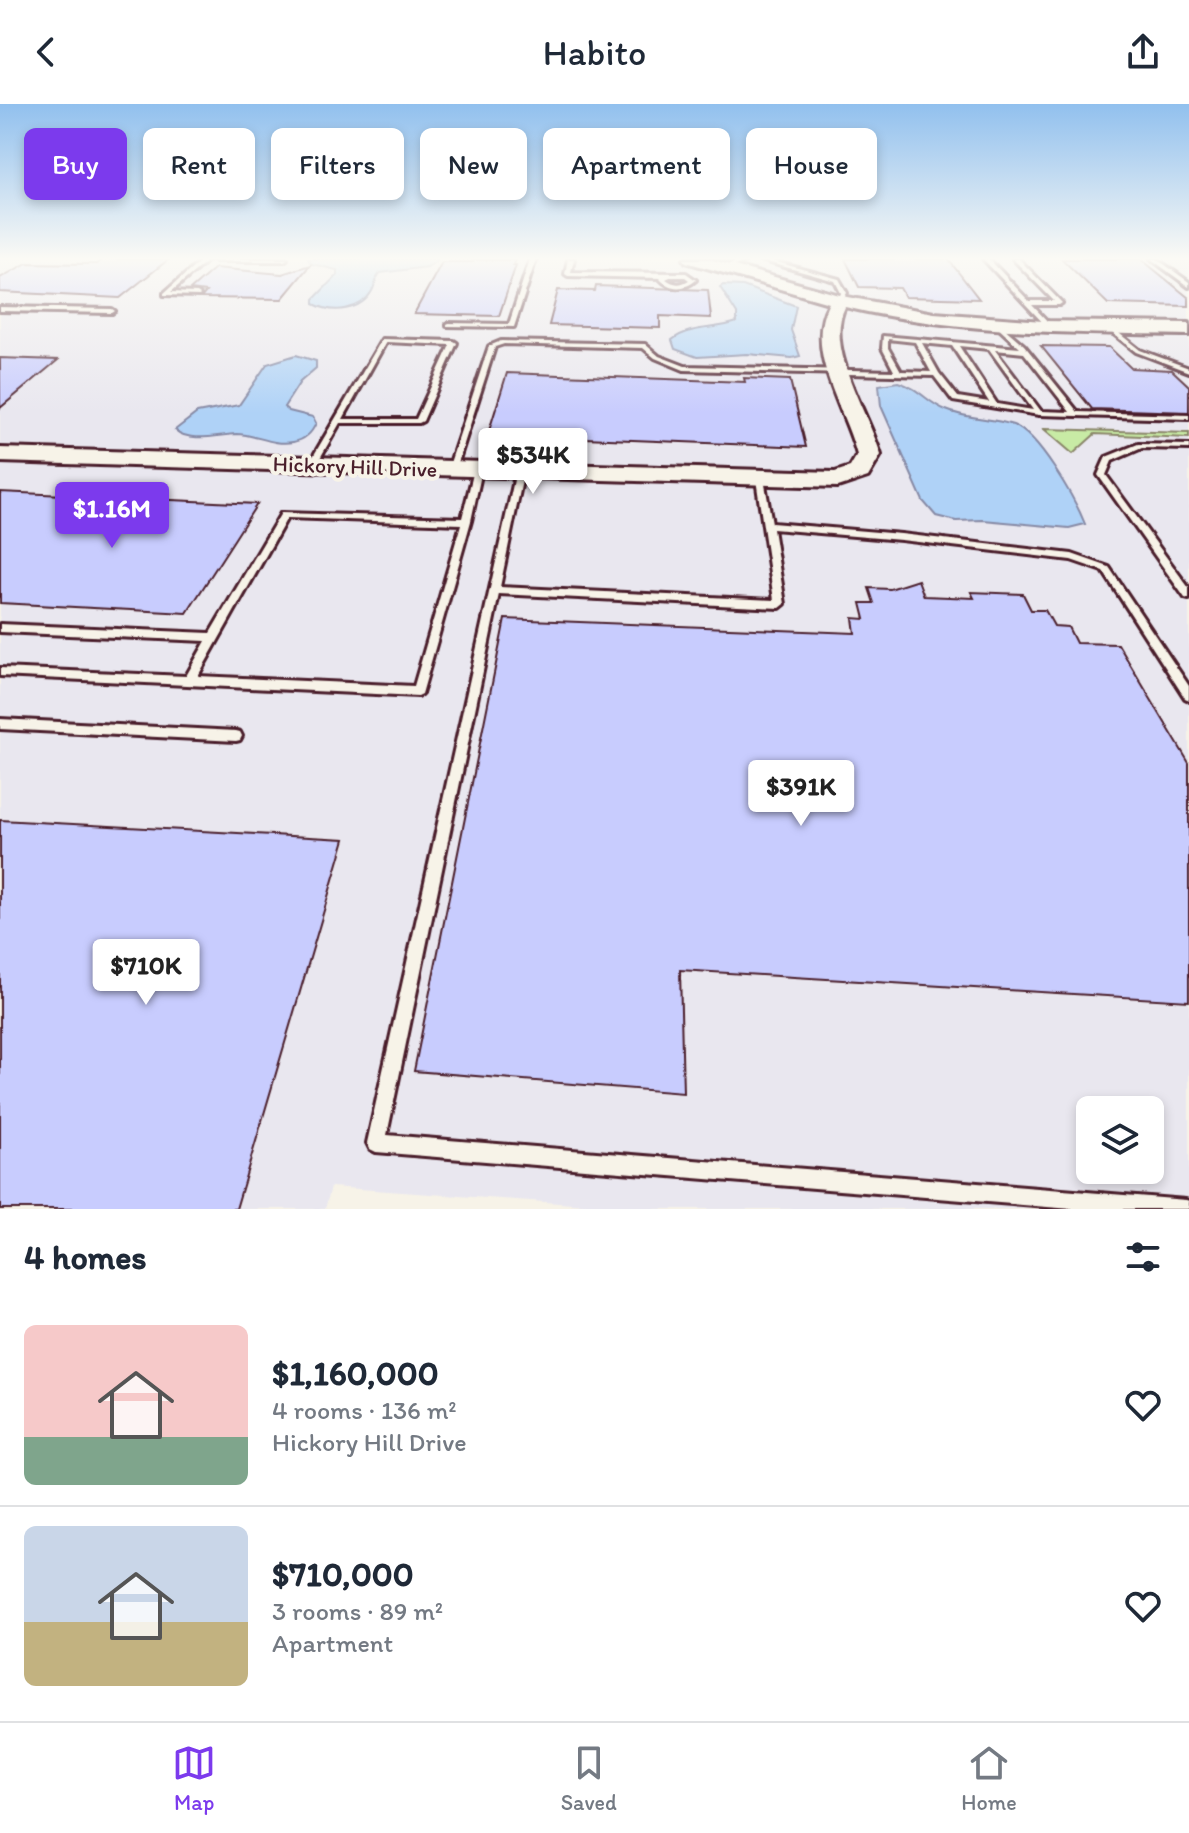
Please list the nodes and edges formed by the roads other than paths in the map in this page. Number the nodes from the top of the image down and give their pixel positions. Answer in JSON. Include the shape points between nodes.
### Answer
{"nodes":[{"id":1,"x":88,"y":311,"type":"edge"},
{"id":2,"x":112,"y":311,"type":"dead end"},
{"id":3,"x":517,"y":311,"type":"edge"},
{"id":4,"x":831,"y":311,"type":"edge"},
{"id":5,"x":890,"y":311,"type":"edge"},
{"id":6,"x":1035,"y":311,"type":"edge"},
{"id":7,"x":996,"y":323,"type":"junction"},
{"id":8,"x":449,"y":325,"type":"dead end"},
{"id":9,"x":1049,"y":326,"type":"junction"},
{"id":10,"x":1108,"y":327,"type":"junction"},
{"id":11,"x":1189,"y":329,"type":"edge"},
{"id":12,"x":918,"y":341,"type":"junction"},
{"id":13,"x":955,"y":346,"type":"junction"},
{"id":14,"x":992,"y":350,"type":"junction"},
{"id":15,"x":1026,"y":351,"type":"junction"},
{"id":16,"x":1189,"y":370,"type":"edge"},
{"id":17,"x":839,"y":372,"type":"junction"},
{"id":18,"x":899,"y":373,"type":"junction"},
{"id":19,"x":936,"y":374,"type":"junction"},
{"id":20,"x":995,"y":406,"type":"junction"},
{"id":21,"x":1039,"y":413,"type":"junction"},
{"id":22,"x":1076,"y":414,"type":"junction"},
{"id":23,"x":1189,"y":417,"type":"edge"},
{"id":24,"x":337,"y":421,"type":"junction"},
{"id":25,"x":1189,"y":447,"type":"edge"},
{"id":26,"x":0,"y":455,"type":"edge"},
{"id":27,"x":312,"y":465,"type":"junction"},
{"id":28,"x":452,"y":469,"type":"junction"},
{"id":29,"x":478,"y":470,"type":"junction"},
{"id":30,"x":520,"y":471,"type":"junction"},
{"id":31,"x":760,"y":479,"type":"junction"},
{"id":32,"x":466,"y":521,"type":"junction"},
{"id":33,"x":768,"y":526,"type":"junction"},
{"id":34,"x":495,"y":590,"type":"junction"},
{"id":35,"x":1189,"y":595,"type":"edge"},
{"id":36,"x":0,"y":628,"type":"edge"},
{"id":37,"x":213,"y":637,"type":"junction"},
{"id":38,"x":0,"y":672,"type":"edge"},
{"id":39,"x":190,"y":680,"type":"junction"},
{"id":40,"x":1189,"y":695,"type":"edge"},
{"id":41,"x":0,"y":724,"type":"edge"},
{"id":42,"x":236,"y":736,"type":"dead end"},
{"id":43,"x":1186,"y":1209,"type":"edge"}],
"edges":[{"from":1,"to":2,"type":"lane"},
{"from":3,"to":8,"type":"lane","via":[[512,326]]},
{"from":4,"to":17,"type":"street","name":"Hickory Hill Drive","via":[[827,331]]},
{"from":5,"to":7,"type":"street"},
{"from":6,"to":9,"type":"lane"},
{"from":7,"to":9,"type":"street"},
{"from":7,"to":15,"type":"lane"},
{"from":9,"to":10,"type":"street"},
{"from":10,"to":11,"type":"street"},
{"from":10,"to":16,"type":"lane","via":[[1138,351]]},
{"from":12,"to":13,"type":"lane"},
{"from":12,"to":18,"type":"lane","via":[[885,337]]},
{"from":12,"to":19,"type":"lane"},
{"from":13,"to":14,"type":"lane"},
{"from":13,"to":20,"type":"lane"},
{"from":14,"to":15,"type":"lane"},
{"from":14,"to":21,"type":"lane"},
{"from":15,"to":22,"type":"lane"},
{"from":17,"to":18,"type":"lane"},
{"from":17,"to":28,"type":"lane","via":[[684,368],[645,346],[503,342],[492,346]]},
{"from":17,"to":31,"type":"street","name":"Hickory Hill Drive","via":[[867,445],[866,464],[838,480]]},
{"from":18,"to":19,"type":"lane"},
{"from":19,"to":20,"type":"lane","via":[[956,399]]},
{"from":20,"to":21,"type":"lane"},
{"from":21,"to":22,"type":"lane"},
{"from":22,"to":23,"type":"lane"},
{"from":24,"to":24,"type":"lane","via":[[384,340],[454,343],[419,421]]},
{"from":24,"to":27,"type":"lane"},
{"from":25,"to":35,"type":"lane","via":[[1141,446],[1109,459],[1102,475]]},
{"from":26,"to":27,"type":"street","name":"Hickory Hill Drive"},
{"from":27,"to":28,"type":"street","name":"Hickory Hill Drive"},
{"from":28,"to":29,"type":"street","name":"Hickory Hill Drive"},
{"from":29,"to":30,"type":"street","name":"Hickory Hill Drive"},
{"from":29,"to":32,"type":"lane"},
{"from":30,"to":31,"type":"street","name":"Hickory Hill Drive"},
{"from":30,"to":34,"type":"lane"},
{"from":31,"to":33,"type":"lane"},
{"from":32,"to":37,"type":"lane","via":[[284,515]]},
{"from":32,"to":39,"type":"lane","via":[[418,691]]},
{"from":33,"to":34,"type":"lane","via":[[780,604]]},
{"from":33,"to":40,"type":"lane","via":[[1072,557],[1106,569]]},
{"from":34,"to":43,"type":"lane","via":[[376,1143]]},
{"from":36,"to":37,"type":"lane"},
{"from":37,"to":39,"type":"lane"},
{"from":38,"to":39,"type":"lane"},
{"from":41,"to":42,"type":"lane"}]}
